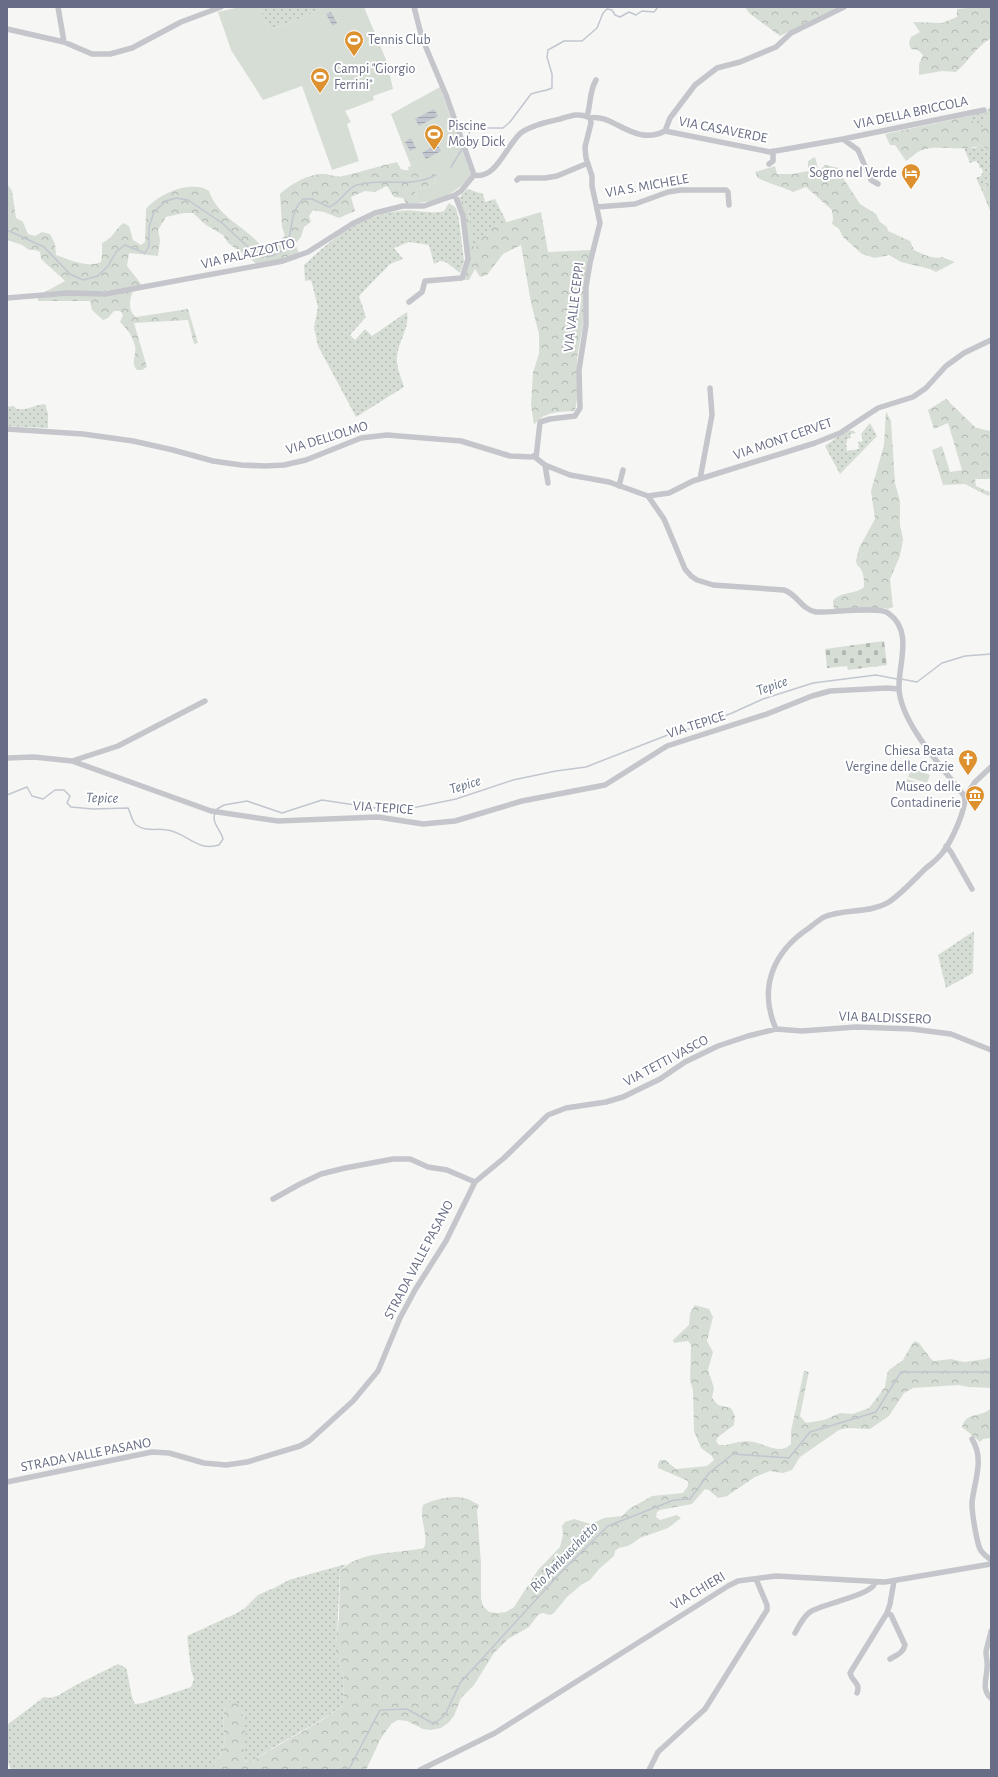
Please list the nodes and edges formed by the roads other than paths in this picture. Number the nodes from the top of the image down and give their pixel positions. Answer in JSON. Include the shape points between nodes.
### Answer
{"nodes":[{"id":1,"x":58,"y":7,"type":"edge"},
{"id":2,"x":221,"y":7,"type":"edge"},
{"id":3,"x":414,"y":7,"type":"edge"},
{"id":4,"x":844,"y":7,"type":"edge"},
{"id":5,"x":7,"y":29,"type":"edge"},
{"id":6,"x":64,"y":42,"type":"junction"},
{"id":7,"x":596,"y":80,"type":"dead end"},
{"id":8,"x":984,"y":110,"type":"dead end"},
{"id":9,"x":588,"y":117,"type":"junction"},
{"id":10,"x":665,"y":131,"type":"junction"},
{"id":11,"x":843,"y":139,"type":"junction"},
{"id":12,"x":773,"y":151,"type":"junction"},
{"id":13,"x":588,"y":163,"type":"junction"},
{"id":14,"x":769,"y":164,"type":"dead end"},
{"id":15,"x":474,"y":175,"type":"junction"},
{"id":16,"x":517,"y":180,"type":"dead end"},
{"id":17,"x":878,"y":184,"type":"dead end"},
{"id":18,"x":455,"y":196,"type":"junction"},
{"id":19,"x":729,"y":205,"type":"dead end"},
{"id":20,"x":597,"y":207,"type":"junction"},
{"id":21,"x":7,"y":298,"type":"edge"},
{"id":22,"x":409,"y":302,"type":"dead end"},
{"id":23,"x":991,"y":340,"type":"edge"},
{"id":24,"x":710,"y":388,"type":"dead end"},
{"id":25,"x":7,"y":428,"type":"edge"},
{"id":26,"x":535,"y":455,"type":"junction"},
{"id":27,"x":545,"y":465,"type":"junction"},
{"id":28,"x":623,"y":470,"type":"dead end"},
{"id":29,"x":700,"y":479,"type":"junction"},
{"id":30,"x":548,"y":483,"type":"dead end"},
{"id":31,"x":619,"y":486,"type":"junction"},
{"id":32,"x":648,"y":496,"type":"junction"},
{"id":33,"x":899,"y":687,"type":"junction"},
{"id":34,"x":205,"y":701,"type":"dead end"},
{"id":35,"x":7,"y":758,"type":"edge"},
{"id":36,"x":72,"y":761,"type":"junction"},
{"id":37,"x":991,"y":767,"type":"edge"},
{"id":38,"x":965,"y":797,"type":"junction"},
{"id":39,"x":946,"y":846,"type":"junction"},
{"id":40,"x":972,"y":889,"type":"dead end"},
{"id":41,"x":776,"y":1030,"type":"junction"},
{"id":42,"x":991,"y":1050,"type":"edge"},
{"id":43,"x":475,"y":1182,"type":"junction"},
{"id":44,"x":273,"y":1199,"type":"dead end"},
{"id":45,"x":972,"y":1439,"type":"dead end"},
{"id":46,"x":7,"y":1482,"type":"edge"},
{"id":47,"x":991,"y":1560,"type":"edge"},
{"id":48,"x":991,"y":1564,"type":"edge"},
{"id":49,"x":756,"y":1579,"type":"junction"},
{"id":50,"x":894,"y":1581,"type":"junction"},
{"id":51,"x":875,"y":1583,"type":"junction"},
{"id":52,"x":887,"y":1613,"type":"junction"},
{"id":53,"x":991,"y":1631,"type":"edge"},
{"id":54,"x":795,"y":1633,"type":"dead end"},
{"id":55,"x":990,"y":1639,"type":"edge"},
{"id":56,"x":890,"y":1659,"type":"dead end"},
{"id":57,"x":989,"y":1669,"type":"edge"},
{"id":58,"x":858,"y":1693,"type":"dead end"},
{"id":59,"x":991,"y":1698,"type":"edge"},
{"id":60,"x":420,"y":1770,"type":"edge"},
{"id":61,"x":648,"y":1770,"type":"edge"}],
"edges":[{"from":1,"to":6,"type":"street"},
{"from":2,"to":6,"type":"street","via":[[181,22],[132,48],[110,54],[92,54]]},
{"from":3,"to":15,"type":"street","via":[[422,38],[436,69]]},
{"from":4,"to":10,"type":"street","via":[[791,33],[776,47],[740,62],[717,68],[695,85],[670,118]]},
{"from":5,"to":6,"type":"street"},
{"from":7,"to":9,"type":"street","name":"VIA VALLE CEPPI","via":[[590,92]]},
{"from":8,"to":11,"type":"street","name":"VIA DELLA BRICCOLA"},
{"from":9,"to":10,"type":"street","name":"VIA CASAVERDE","via":[[598,118],[638,134],[655,136]]},
{"from":9,"to":13,"type":"street","name":"VIA VALLE CEPPI","via":[[591,123],[585,148]]},
{"from":9,"to":15,"type":"street","name":"VIA CASAVERDE","via":[[572,115],[528,129],[511,145],[500,163],[484,175]]},
{"from":10,"to":12,"type":"street","name":"VIA CASAVERDE","via":[[748,149]]},
{"from":11,"to":12,"type":"street","name":"VIA CASAVERDE"},
{"from":11,"to":17,"type":"street","via":[[858,150],[871,180]]},
{"from":12,"to":14,"type":"street","via":[[773,161]]},
{"from":13,"to":16,"type":"street","via":[[557,176]]},
{"from":13,"to":20,"type":"street","name":"VIA VALLE CEPPI"},
{"from":15,"to":18,"type":"street","name":"VIA PALAZZOTTO"},
{"from":18,"to":21,"type":"street","name":"VIA PALAZZOTTO","via":[[424,206],[403,206],[375,213],[352,224],[308,252],[283,261],[105,294]]},
{"from":18,"to":22,"type":"street","via":[[463,216],[468,259],[462,278],[425,282],[422,292]]},
{"from":19,"to":20,"type":"street","name":"VIA S. MICHELE","via":[[726,190],[681,190],[635,204]]},
{"from":20,"to":26,"type":"street","name":"VIA VALLE CEPPI","via":[[600,223],[586,287],[586,325],[580,359],[580,408],[576,416],[540,422]]},
{"from":23,"to":29,"type":"street","name":"VIA MONT CERVET","via":[[964,353],[946,366],[926,388],[913,397],[878,408],[840,433]]},
{"from":24,"to":29,"type":"street","via":[[712,415]]},
{"from":25,"to":26,"type":"street","name":"VIA DELL'OLMO","via":[[133,441],[213,461],[241,465],[265,466],[299,462],[362,438],[387,435],[461,441],[510,456]]},
{"from":26,"to":27,"type":"street"},
{"from":27,"to":30,"type":"street"},
{"from":27,"to":31,"type":"street","via":[[570,475]]},
{"from":28,"to":31,"type":"street"},
{"from":29,"to":32,"type":"street","name":"VIA MONT CERVET","via":[[669,493]]},
{"from":31,"to":32,"type":"street"},
{"from":32,"to":33,"type":"street","via":[[664,519],[685,569],[697,580],[712,585],[784,590],[793,594],[814,612],[887,612],[901,629],[903,644]]},
{"from":33,"to":36,"type":"street","name":"VIA TEPICE","via":[[822,693],[767,714],[667,746],[605,785],[522,801],[455,821],[423,824],[378,817],[278,821],[222,813]]},
{"from":33,"to":38,"type":"street","via":[[909,722]]},
{"from":34,"to":36,"type":"street","via":[[118,746]]},
{"from":35,"to":36,"type":"street","name":"VIA TEPICE"},
{"from":37,"to":38,"type":"street","via":[[975,782]]},
{"from":38,"to":39,"type":"street","via":[[965,804]]},
{"from":39,"to":40,"type":"street","via":[[952,852]]},
{"from":39,"to":41,"type":"street","via":[[942,853],[888,902],[871,909],[824,917],[798,935],[782,952],[774,966],[768,994],[770,1017]]},
{"from":41,"to":42,"type":"street","name":"VIA BALDISSERO","via":[[856,1027],[925,1030],[951,1034]]},
{"from":41,"to":43,"type":"street","name":"VIA TETTI VASCO","via":[[718,1046],[623,1097],[566,1108],[548,1115]]},
{"from":43,"to":44,"type":"street","via":[[410,1159],[393,1159],[321,1174]]},
{"from":43,"to":46,"type":"street","name":"STRADA VALLE PASANO","via":[[446,1241],[400,1318],[378,1371],[352,1401],[305,1444],[247,1462],[226,1465],[152,1452]]},
{"from":45,"to":47,"type":"street","via":[[979,1460],[972,1504],[974,1526],[981,1552]]},
{"from":48,"to":50,"type":"street","name":"VIA CHIERI"},
{"from":49,"to":51,"type":"street","name":"VIA CHIERI","via":[[776,1576],[807,1577]]},
{"from":49,"to":60,"type":"street","name":"VIA CHIERI","via":[[738,1581],[728,1586],[495,1733]]},
{"from":49,"to":61,"type":"street","via":[[767,1605],[766,1610],[705,1709],[658,1752]]},
{"from":50,"to":51,"type":"street","name":"VIA CHIERI"},
{"from":50,"to":52,"type":"street"},
{"from":51,"to":54,"type":"street","via":[[871,1589],[810,1612]]},
{"from":52,"to":56,"type":"street","via":[[891,1615],[905,1645],[901,1654]]},
{"from":52,"to":58,"type":"street","via":[[851,1671],[850,1675],[859,1687]]},
{"from":53,"to":55,"type":"street"},
{"from":55,"to":57,"type":"street","via":[[986,1653]]},
{"from":57,"to":59,"type":"street","via":[[985,1677],[986,1689]]}]}
